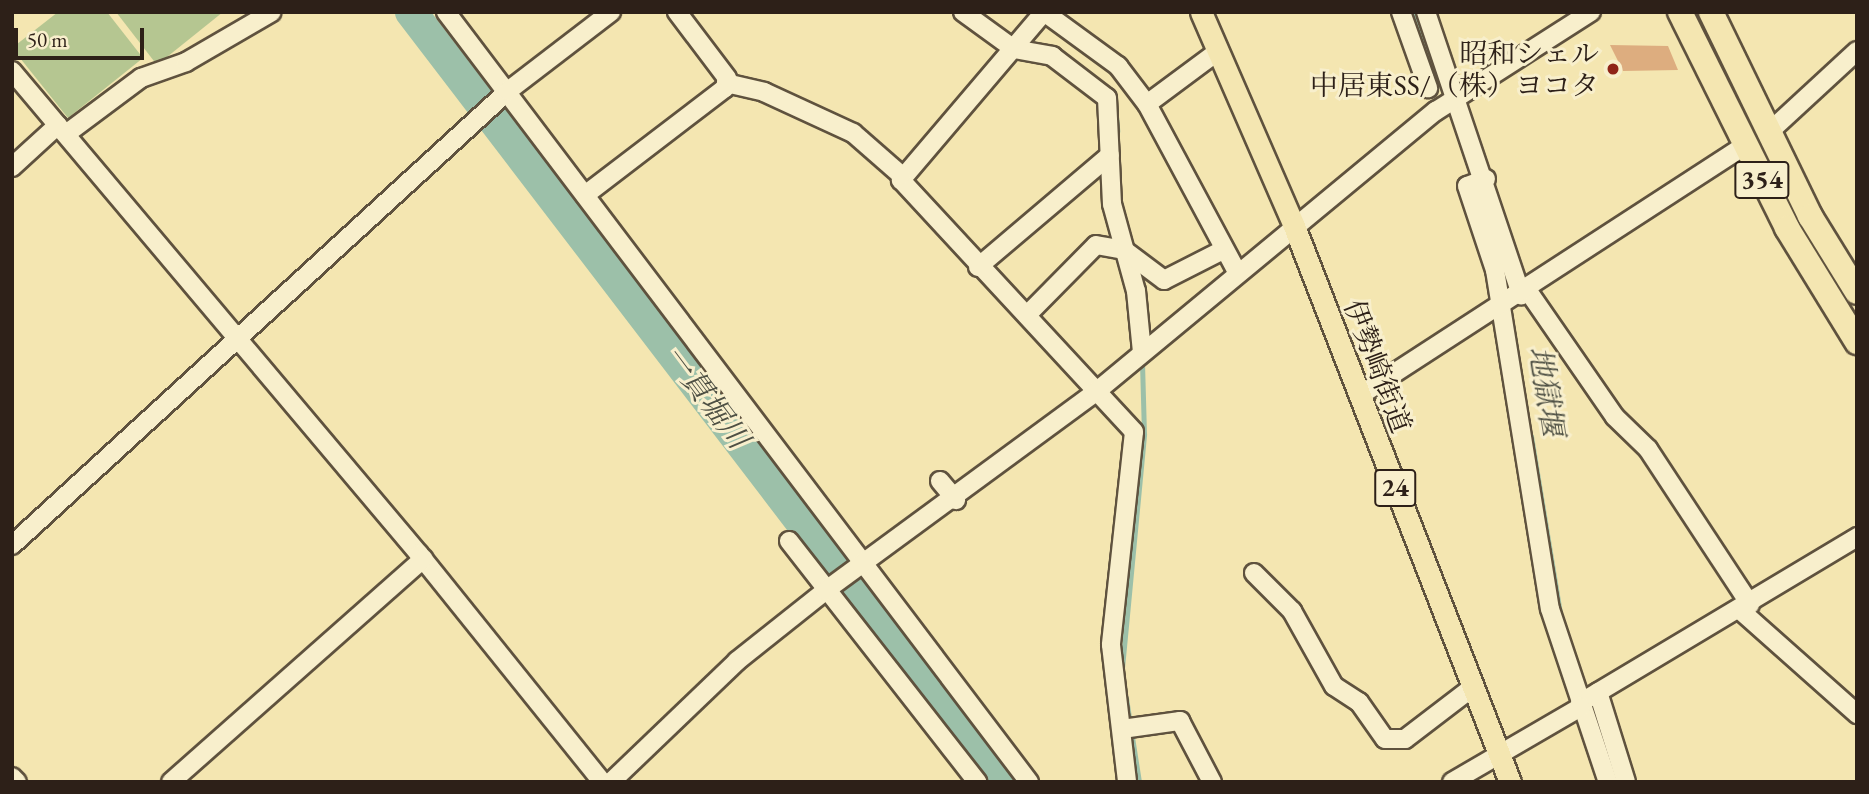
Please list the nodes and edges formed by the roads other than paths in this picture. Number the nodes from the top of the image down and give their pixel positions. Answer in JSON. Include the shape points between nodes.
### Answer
{"nodes":[{"id":1,"x":272,"y":12,"type":"edge"},
{"id":2,"x":446,"y":12,"type":"edge"},
{"id":3,"x":611,"y":12,"type":"edge"},
{"id":4,"x":677,"y":12,"type":"edge"},
{"id":5,"x":963,"y":12,"type":"edge"},
{"id":6,"x":1044,"y":12,"type":"edge"},
{"id":7,"x":1201,"y":12,"type":"edge"},
{"id":8,"x":1401,"y":12,"type":"edge"},
{"id":9,"x":1426,"y":12,"type":"edge"},
{"id":10,"x":1591,"y":12,"type":"edge"},
{"id":11,"x":1680,"y":12,"type":"edge"},
{"id":12,"x":1711,"y":12,"type":"edge"},
{"id":13,"x":1012,"y":47,"type":"junction"},
{"id":14,"x":1857,"y":51,"type":"edge"},
{"id":15,"x":1217,"y":52,"type":"junction"},
{"id":16,"x":12,"y":71,"type":"edge"},
{"id":17,"x":726,"y":83,"type":"junction"},
{"id":18,"x":1428,"y":88,"type":"dead end"},
{"id":19,"x":506,"y":94,"type":"junction"},
{"id":20,"x":1457,"y":97,"type":"junction"},
{"id":21,"x":1147,"y":104,"type":"junction"},
{"id":22,"x":62,"y":130,"type":"junction"},
{"id":23,"x":1768,"y":133,"type":"junction"},
{"id":24,"x":1744,"y":146,"type":"junction"},
{"id":25,"x":1110,"y":155,"type":"junction"},
{"id":26,"x":12,"y":167,"type":"edge"},
{"id":27,"x":901,"y":175,"type":"junction"},
{"id":28,"x":1486,"y":179,"type":"junction"},
{"id":29,"x":584,"y":195,"type":"junction"},
{"id":30,"x":1294,"y":226,"type":"junction"},
{"id":31,"x":1124,"y":250,"type":"junction"},
{"id":32,"x":1221,"y":251,"type":"junction"},
{"id":33,"x":978,"y":267,"type":"junction"},
{"id":34,"x":1237,"y":272,"type":"junction"},
{"id":35,"x":1857,"y":292,"type":"edge"},
{"id":36,"x":1525,"y":293,"type":"junction"},
{"id":37,"x":1501,"y":307,"type":"junction"},
{"id":38,"x":1027,"y":315,"type":"junction"},
{"id":39,"x":240,"y":341,"type":"junction"},
{"id":40,"x":1857,"y":342,"type":"edge"},
{"id":41,"x":1142,"y":352,"type":"junction"},
{"id":42,"x":1097,"y":391,"type":"junction"},
{"id":43,"x":1359,"y":396,"type":"junction"},
{"id":44,"x":940,"y":481,"type":"dead end"},
{"id":45,"x":956,"y":500,"type":"junction"},
{"id":46,"x":1857,"y":537,"type":"edge"},
{"id":47,"x":789,"y":541,"type":"dead end"},
{"id":48,"x":12,"y":545,"type":"edge"},
{"id":49,"x":423,"y":559,"type":"junction"},
{"id":50,"x":861,"y":564,"type":"junction"},
{"id":51,"x":1254,"y":573,"type":"dead end"},
{"id":52,"x":827,"y":590,"type":"junction"},
{"id":53,"x":1745,"y":607,"type":"junction"},
{"id":54,"x":1473,"y":687,"type":"junction"},
{"id":55,"x":1598,"y":692,"type":"junction"},
{"id":56,"x":1580,"y":705,"type":"junction"},
{"id":57,"x":1857,"y":714,"type":"edge"},
{"id":58,"x":1122,"y":729,"type":"junction"},
{"id":59,"x":1497,"y":750,"type":"junction"},
{"id":60,"x":12,"y":777,"type":"edge"},
{"id":61,"x":17,"y":782,"type":"edge"},
{"id":62,"x":171,"y":782,"type":"edge"},
{"id":63,"x":602,"y":782,"type":"edge"},
{"id":64,"x":611,"y":782,"type":"edge"},
{"id":65,"x":977,"y":782,"type":"edge"},
{"id":66,"x":1029,"y":782,"type":"edge"},
{"id":67,"x":1127,"y":782,"type":"edge"},
{"id":68,"x":1212,"y":782,"type":"edge"},
{"id":69,"x":1452,"y":782,"type":"edge"},
{"id":70,"x":1510,"y":782,"type":"edge"},
{"id":71,"x":1608,"y":782,"type":"edge"},
{"id":72,"x":1626,"y":782,"type":"edge"}],
"edges":[{"from":1,"to":22,"type":"street","via":[[186,62],[141,78]]},
{"from":2,"to":19,"type":"street"},
{"from":3,"to":19,"type":"street"},
{"from":4,"to":17,"type":"street"},
{"from":5,"to":13,"type":"street"},
{"from":6,"to":13,"type":"street"},
{"from":6,"to":21,"type":"street","via":[[1118,66]]},
{"from":7,"to":15,"type":"main road","name":"伊勢崎街道","number":"24"},
{"from":8,"to":18,"type":"street"},
{"from":9,"to":20,"type":"street"},
{"from":10,"to":20,"type":"street"},
{"from":11,"to":24,"type":"highway","number":"354"},
{"from":12,"to":23,"type":"highway","number":"354"},
{"from":13,"to":25,"type":"street","via":[[1052,56],[1097,86],[1110,112]]},
{"from":13,"to":27,"type":"street"},
{"from":14,"to":23,"type":"street"},
{"from":15,"to":21,"type":"street"},
{"from":15,"to":30,"type":"main road","name":"伊勢崎街道","number":"24"},
{"from":16,"to":22,"type":"street"},
{"from":17,"to":27,"type":"street","via":[[764,92],[853,134]]},
{"from":17,"to":29,"type":"street"},
{"from":19,"to":29,"type":"street"},
{"from":19,"to":39,"type":"street"},
{"from":20,"to":28,"type":"street"},
{"from":20,"to":30,"type":"street"},
{"from":21,"to":32,"type":"street"},
{"from":22,"to":26,"type":"street"},
{"from":22,"to":39,"type":"street"},
{"from":23,"to":35,"type":"highway","number":"354"},
{"from":24,"to":36,"type":"street"},
{"from":24,"to":40,"type":"highway","number":"354"},
{"from":25,"to":31,"type":"street","via":[[1112,204]]},
{"from":25,"to":33,"type":"street"},
{"from":27,"to":33,"type":"street","via":[[906,191]]},
{"from":28,"to":36,"type":"street"},
{"from":28,"to":37,"type":"street","via":[[1467,186]]},
{"from":29,"to":50,"type":"street"},
{"from":30,"to":34,"type":"street"},
{"from":30,"to":43,"type":"main road","name":"伊勢崎街道","number":"24"},
{"from":31,"to":32,"type":"street","via":[[1164,280]]},
{"from":31,"to":38,"type":"street","via":[[1096,245]]},
{"from":31,"to":41,"type":"street"},
{"from":32,"to":34,"type":"street"},
{"from":33,"to":38,"type":"street"},
{"from":34,"to":41,"type":"street"},
{"from":36,"to":37,"type":"street"},
{"from":36,"to":53,"type":"street","via":[[1615,417],[1648,449]]},
{"from":37,"to":43,"type":"street"},
{"from":37,"to":56,"type":"street","via":[[1550,609]]},
{"from":38,"to":42,"type":"street"},
{"from":39,"to":48,"type":"street"},
{"from":39,"to":49,"type":"street"},
{"from":41,"to":42,"type":"street"},
{"from":42,"to":45,"type":"street"},
{"from":42,"to":58,"type":"street","via":[[1134,432],[1111,645]]},
{"from":43,"to":54,"type":"main road","name":"伊勢崎街道","number":"24"},
{"from":44,"to":45,"type":"street"},
{"from":45,"to":50,"type":"street"},
{"from":46,"to":53,"type":"street"},
{"from":47,"to":52,"type":"street"},
{"from":49,"to":62,"type":"street"},
{"from":49,"to":63,"type":"street"},
{"from":50,"to":52,"type":"street"},
{"from":50,"to":66,"type":"street"},
{"from":51,"to":54,"type":"street","via":[[1292,611],[1334,686],[1359,702],[1385,739],[1405,738]]},
{"from":52,"to":64,"type":"street","via":[[737,661]]},
{"from":52,"to":65,"type":"street"},
{"from":53,"to":55,"type":"street"},
{"from":53,"to":57,"type":"street"},
{"from":54,"to":59,"type":"main road","name":"伊勢崎街道","number":"24"},
{"from":55,"to":56,"type":"street"},
{"from":55,"to":72,"type":"street"},
{"from":56,"to":59,"type":"street"},
{"from":56,"to":71,"type":"street"},
{"from":58,"to":67,"type":"street"},
{"from":58,"to":68,"type":"street","via":[[1180,721]]},
{"from":59,"to":69,"type":"street"},
{"from":59,"to":70,"type":"main road","name":"伊勢崎街道","number":"24"},
{"from":60,"to":61,"type":"street"}]}
